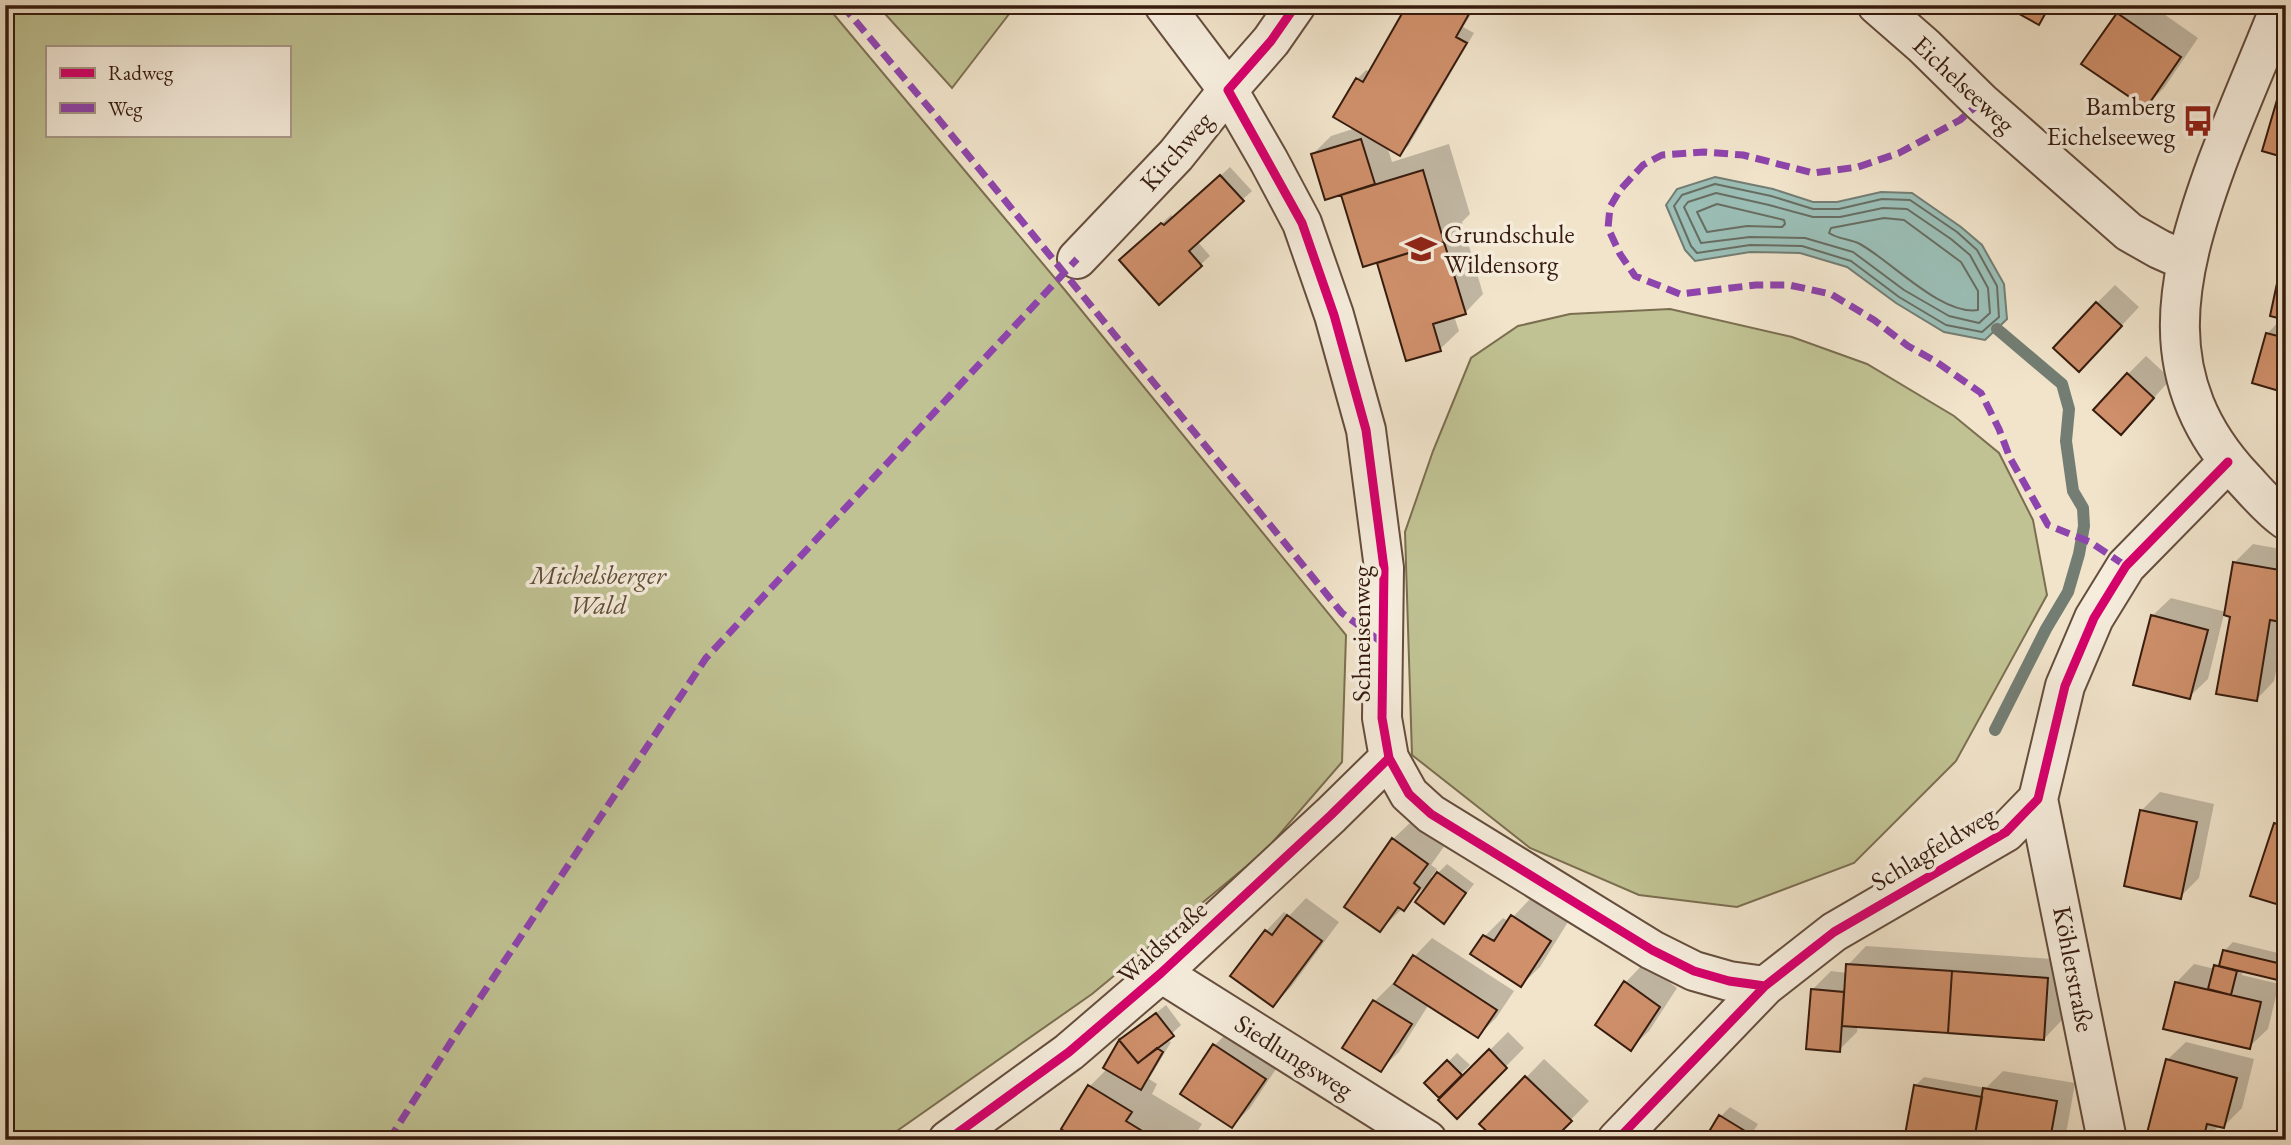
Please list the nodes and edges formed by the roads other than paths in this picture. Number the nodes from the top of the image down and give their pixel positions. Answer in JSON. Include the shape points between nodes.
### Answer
{"nodes":[{"id":1,"x":1164,"y":5,"type":"edge"},
{"id":2,"x":1296,"y":5,"type":"edge"},
{"id":3,"x":1877,"y":5,"type":"edge"},
{"id":4,"x":2281,"y":5,"type":"edge"},
{"id":5,"x":1228,"y":90,"type":"junction"},
{"id":6,"x":1077,"y":259,"type":"dead end"},
{"id":7,"x":2186,"y":261,"type":"junction"},
{"id":8,"x":2228,"y":462,"type":"junction"},
{"id":9,"x":2286,"y":520,"type":"edge"},
{"id":10,"x":1389,"y":758,"type":"junction"},
{"id":11,"x":2038,"y":799,"type":"junction"},
{"id":12,"x":1161,"y":973,"type":"junction"},
{"id":13,"x":1765,"y":986,"type":"junction"},
{"id":14,"x":948,"y":1140,"type":"edge"},
{"id":15,"x":1426,"y":1140,"type":"edge"},
{"id":16,"x":1617,"y":1140,"type":"edge"},
{"id":17,"x":2107,"y":1140,"type":"edge"}],
"edges":[{"from":1,"to":5,"type":"street","name":"Schneisenweg"},
{"from":2,"to":5,"type":"street","name":"Kirchweg"},
{"from":3,"to":7,"type":"street","name":"Eichelseeweg","via":[[2129,232]]},
{"from":4,"to":7,"type":"street","via":[[2227,136]]},
{"from":5,"to":6,"type":"street","name":"Kirchweg","via":[[1176,155]]},
{"from":5,"to":10,"type":"street","name":"Schneisenweg","via":[[1302,223],[1366,430],[1384,568],[1382,718]]},
{"from":7,"to":8,"type":"street","via":[[2181,353],[2201,421]]},
{"from":8,"to":9,"type":"street"},
{"from":8,"to":11,"type":"street","via":[[2126,566],[2094,618],[2065,686]]},
{"from":10,"to":12,"type":"street","name":"Waldstraße"},
{"from":10,"to":13,"type":"street","name":"Schneisenweg","via":[[1409,794],[1431,814],[1653,950],[1694,971]]},
{"from":11,"to":13,"type":"street","name":"Schlagfeldweg","via":[[2006,832],[1834,932]]},
{"from":11,"to":17,"type":"street","name":"Köhlerstraße"},
{"from":12,"to":14,"type":"street","name":"Waldstraße","via":[[1069,1052]]},
{"from":12,"to":15,"type":"street","name":"Siedlungsweg"},
{"from":13,"to":16,"type":"street","name":"Schlagfeldweg"}]}
